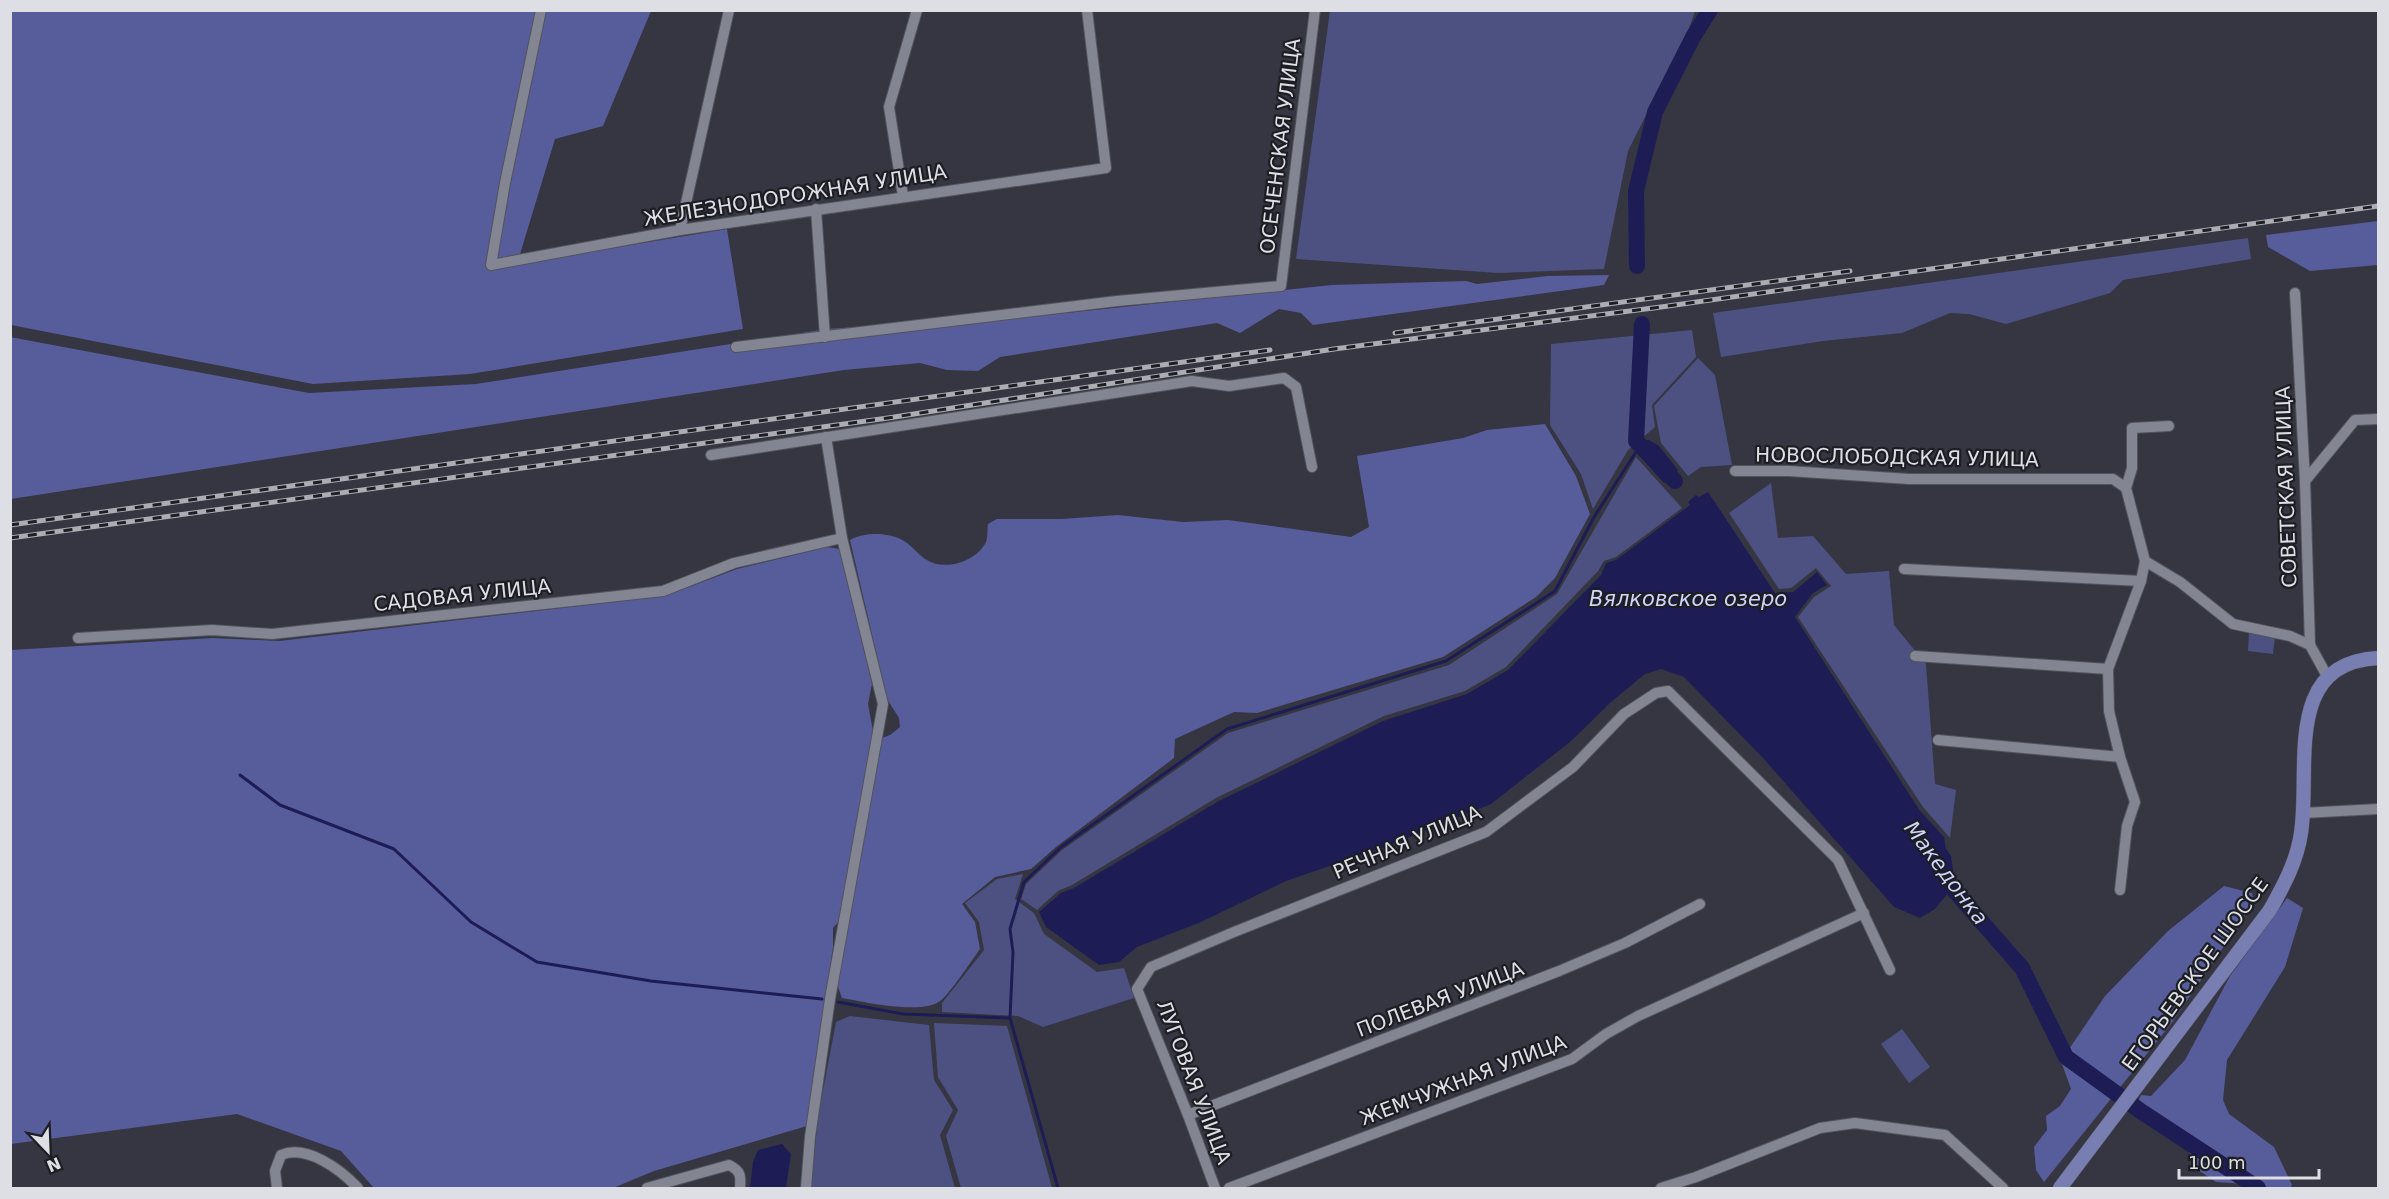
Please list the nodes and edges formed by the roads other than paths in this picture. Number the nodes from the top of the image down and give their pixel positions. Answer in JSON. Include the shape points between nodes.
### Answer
{"nodes":[{"id":1,"x":541,"y":10,"type":"edge"},
{"id":2,"x":729,"y":10,"type":"edge"},
{"id":3,"x":917,"y":10,"type":"edge"},
{"id":4,"x":1087,"y":10,"type":"edge"},
{"id":5,"x":1311,"y":11,"type":"edge"},
{"id":6,"x":903,"y":196,"type":"junction"},
{"id":7,"x":816,"y":208,"type":"junction"},
{"id":8,"x":680,"y":230,"type":"junction"},
{"id":9,"x":2295,"y":293,"type":"dead end"},
{"id":10,"x":825,"y":337,"type":"junction"},
{"id":11,"x":736,"y":347,"type":"dead end"},
{"id":12,"x":2379,"y":419,"type":"edge"},
{"id":13,"x":2169,"y":426,"type":"dead end"},
{"id":14,"x":826,"y":437,"type":"junction"},
{"id":15,"x":711,"y":455,"type":"dead end"},
{"id":16,"x":1312,"y":467,"type":"dead end"},
{"id":17,"x":1735,"y":471,"type":"dead end"},
{"id":18,"x":2305,"y":481,"type":"junction"},
{"id":19,"x":2126,"y":488,"type":"junction"},
{"id":20,"x":842,"y":538,"type":"junction"},
{"id":21,"x":2145,"y":561,"type":"junction"},
{"id":22,"x":1904,"y":569,"type":"dead end"},
{"id":23,"x":2142,"y":581,"type":"junction"},
{"id":24,"x":78,"y":638,"type":"dead end"},
{"id":25,"x":2310,"y":645,"type":"junction"},
{"id":26,"x":1915,"y":656,"type":"dead end"},
{"id":27,"x":2379,"y":658,"type":"edge"},
{"id":28,"x":2108,"y":669,"type":"junction"},
{"id":29,"x":2327,"y":676,"type":"junction"},
{"id":30,"x":1938,"y":740,"type":"dead end"},
{"id":31,"x":2120,"y":757,"type":"junction"},
{"id":32,"x":2379,"y":809,"type":"edge"},
{"id":33,"x":2303,"y":813,"type":"junction"},
{"id":34,"x":2120,"y":890,"type":"dead end"},
{"id":35,"x":1700,"y":904,"type":"dead end"},
{"id":36,"x":1864,"y":913,"type":"junction"},
{"id":37,"x":1890,"y":970,"type":"dead end"},
{"id":38,"x":1137,"y":989,"type":"joint"},
{"id":39,"x":1188,"y":1115,"type":"junction"},
{"id":40,"x":277,"y":1188,"type":"edge"},
{"id":41,"x":358,"y":1188,"type":"edge"},
{"id":42,"x":647,"y":1188,"type":"edge"},
{"id":43,"x":740,"y":1188,"type":"edge"},
{"id":44,"x":806,"y":1188,"type":"edge"},
{"id":45,"x":1215,"y":1188,"type":"edge"},
{"id":46,"x":1229,"y":1188,"type":"edge"},
{"id":47,"x":1661,"y":1188,"type":"edge"},
{"id":48,"x":2004,"y":1188,"type":"edge"},
{"id":49,"x":2060,"y":1188,"type":"edge"}],
"edges":[{"from":1,"to":8,"type":"street","name":"ЖЕЛЕЗНОДОРОЖНАЯ УЛИЦА","via":[[491,265]]},
{"from":2,"to":8,"type":"street"},
{"from":3,"to":6,"type":"street","via":[[889,107]]},
{"from":4,"to":6,"type":"street","name":"ЖЕЛЕЗНОДОРОЖНАЯ УЛИЦА","via":[[1106,168]]},
{"from":5,"to":10,"type":"street","name":"ОСЕЧЕНСКАЯ УЛИЦА","via":[[1281,286],[1117,301]]},
{"from":6,"to":7,"type":"street","name":"ЖЕЛЕЗНОДОРОЖНАЯ УЛИЦА"},
{"from":7,"to":8,"type":"street","name":"ЖЕЛЕЗНОДОРОЖНАЯ УЛИЦА"},
{"from":7,"to":10,"type":"street"},
{"from":9,"to":18,"type":"street","name":"СОВЕТСКАЯ УЛИЦА"},
{"from":10,"to":11,"type":"street"},
{"from":12,"to":18,"type":"street","via":[[2355,420]]},
{"from":13,"to":19,"type":"street","via":[[2132,428],[2132,468]]},
{"from":14,"to":15,"type":"street"},
{"from":14,"to":16,"type":"street","via":[[1192,381],[1229,386],[1284,378],[1296,387]]},
{"from":14,"to":20,"type":"street"},
{"from":17,"to":19,"type":"street","name":"НОВОСЛОБОДСКАЯ УЛИЦА","via":[[1909,479],[2113,479]]},
{"from":18,"to":25,"type":"street","name":"СОВЕТСКАЯ УЛИЦА"},
{"from":19,"to":21,"type":"street"},
{"from":20,"to":24,"type":"street","name":"САДОВАЯ УЛИЦА","via":[[734,563],[663,591],[272,634],[212,630]]},
{"from":20,"to":44,"type":"street","via":[[883,704],[830,999]]},
{"from":21,"to":23,"type":"street"},
{"from":21,"to":25,"type":"street","via":[[2180,582],[2233,624],[2290,636]]},
{"from":22,"to":23,"type":"street"},
{"from":23,"to":28,"type":"street"},
{"from":25,"to":29,"type":"street","name":"СОВЕТСКАЯ УЛИЦА"},
{"from":26,"to":28,"type":"street"},
{"from":27,"to":29,"type":"main road","via":[[2353,662]]},
{"from":28,"to":31,"type":"street","via":[[2109,711]]},
{"from":29,"to":33,"type":"main road","name":"ЕГОРЬЕВСКОЕ ШОССЕ","via":[[2308,720]]},
{"from":30,"to":31,"type":"street"},
{"from":31,"to":34,"type":"street","via":[[2135,802],[2127,826]]},
{"from":32,"to":33,"type":"street"},
{"from":33,"to":49,"type":"main road","name":"ЕГОРЬЕВСКОЕ ШОССЕ","via":[[2293,864],[2270,910]]},
{"from":35,"to":39,"type":"street","name":"ПОЛЕВАЯ УЛИЦА","via":[[1559,972]]},
{"from":36,"to":37,"type":"street","name":"РЕЧНАЯ УЛИЦА"},
{"from":36,"to":38,"type":"street","name":"РЕЧНАЯ УЛИЦА","via":[[1838,860],[1668,691],[1656,693],[1624,714],[1573,767],[1486,832],[1151,967]]},
{"from":36,"to":46,"type":"street","name":"ЖЕМЧУЖНАЯ УЛИЦА","via":[[1638,1016],[1572,1059]]},
{"from":38,"to":39,"type":"street","name":"ЛУГОВАЯ УЛИЦА"},
{"from":39,"to":45,"type":"street","name":"ЛУГОВАЯ УЛИЦА"},
{"from":40,"to":41,"type":"street","via":[[275,1171],[281,1155],[290,1151],[323,1161]]},
{"from":42,"to":43,"type":"street","via":[[729,1165],[741,1175]]},
{"from":47,"to":48,"type":"street","via":[[1696,1178],[1820,1128],[1861,1123],[1945,1135]]}]}
